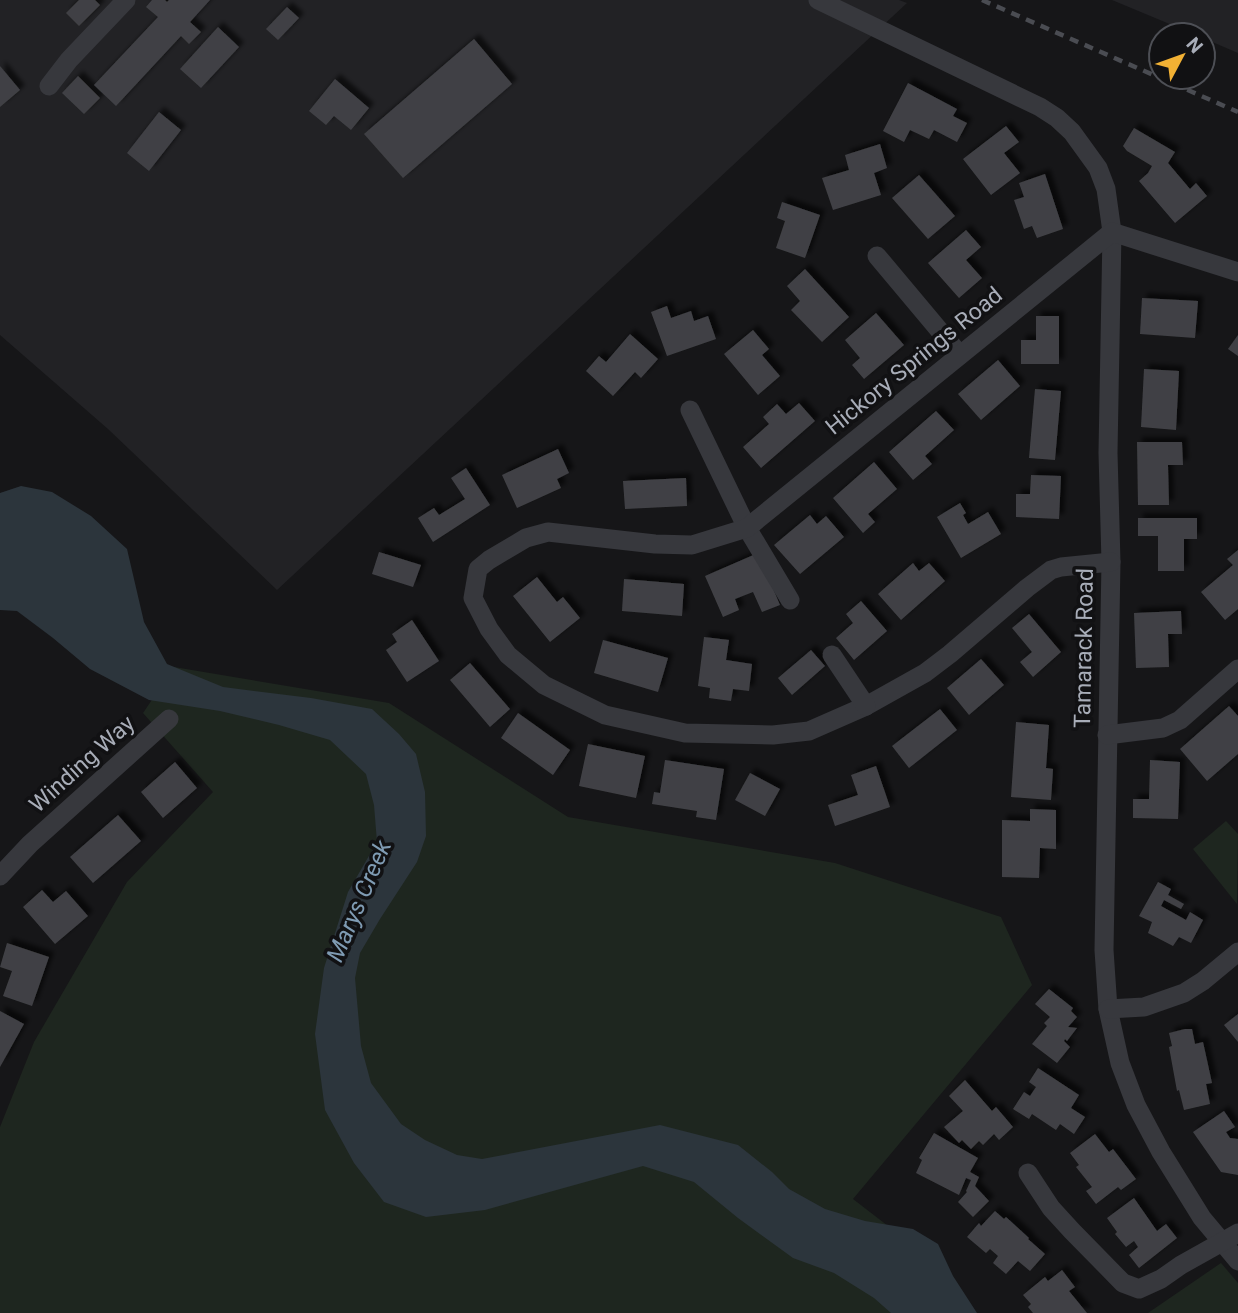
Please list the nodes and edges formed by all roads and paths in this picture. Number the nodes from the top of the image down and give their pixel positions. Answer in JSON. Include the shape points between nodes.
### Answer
{"nodes":[{"id":1,"x":126,"y":0,"type":"edge"},
{"id":2,"x":818,"y":0,"type":"edge"},
{"id":3,"x":49,"y":86,"type":"dead end"},
{"id":4,"x":1112,"y":232,"type":"junction"},
{"id":5,"x":877,"y":256,"type":"dead end"},
{"id":6,"x":1238,"y":272,"type":"edge"},
{"id":7,"x":960,"y":355,"type":"junction"},
{"id":8,"x":690,"y":410,"type":"dead end"},
{"id":9,"x":747,"y":528,"type":"junction"},
{"id":10,"x":1111,"y":562,"type":"junction"},
{"id":11,"x":790,"y":600,"type":"dead end"},
{"id":12,"x":832,"y":655,"type":"dead end"},
{"id":13,"x":1238,"y":669,"type":"edge"},
{"id":14,"x":866,"y":706,"type":"junction"},
{"id":15,"x":169,"y":719,"type":"dead end"},
{"id":16,"x":1107,"y":735,"type":"junction"},
{"id":17,"x":0,"y":876,"type":"edge"},
{"id":18,"x":1238,"y":952,"type":"edge"},
{"id":19,"x":1108,"y":1009,"type":"junction"},
{"id":20,"x":1028,"y":1173,"type":"dead end"},
{"id":21,"x":1230,"y":1237,"type":"edge"},
{"id":22,"x":1238,"y":1261,"type":"edge"}],
"edges":[{"from":1,"to":3,"type":"street"},
{"from":2,"to":4,"type":"street","name":"Tamarack Road","via":[[1057,118],[1098,168],[1107,189]]},
{"from":4,"to":6,"type":"street"},
{"from":4,"to":7,"type":"street","name":"Hickory Springs Road"},
{"from":4,"to":10,"type":"street","name":"Tamarack Road"},
{"from":5,"to":7,"type":"street"},
{"from":7,"to":9,"type":"street","name":"Hickory Springs Road"},
{"from":8,"to":9,"type":"street"},
{"from":9,"to":11,"type":"street"},
{"from":9,"to":14,"type":"street","name":"Hickory Springs Road","via":[[692,545],[548,532],[526,538],[489,559],[478,569],[473,598],[508,655],[544,685],[605,715],[685,733],[773,735],[809,731]]},
{"from":10,"to":14,"type":"street","via":[[1051,570],[925,673]]},
{"from":10,"to":16,"type":"street","name":"Tamarack Road"},
{"from":12,"to":14,"type":"street"},
{"from":13,"to":16,"type":"street","via":[[1180,720],[1163,728]]},
{"from":15,"to":17,"type":"street","name":"Winding Way"},
{"from":16,"to":19,"type":"street","name":"Tamarack Road","via":[[1104,950]]},
{"from":18,"to":19,"type":"street","via":[[1184,993],[1144,1007]]},
{"from":19,"to":21,"type":"street","name":"Tamarack Road","via":[[1120,1063],[1161,1152],[1202,1218]]},
{"from":20,"to":21,"type":"street","via":[[1072,1231],[1123,1283],[1139,1289]]},
{"from":21,"to":22,"type":"street","name":"Tamarack Road"}]}
